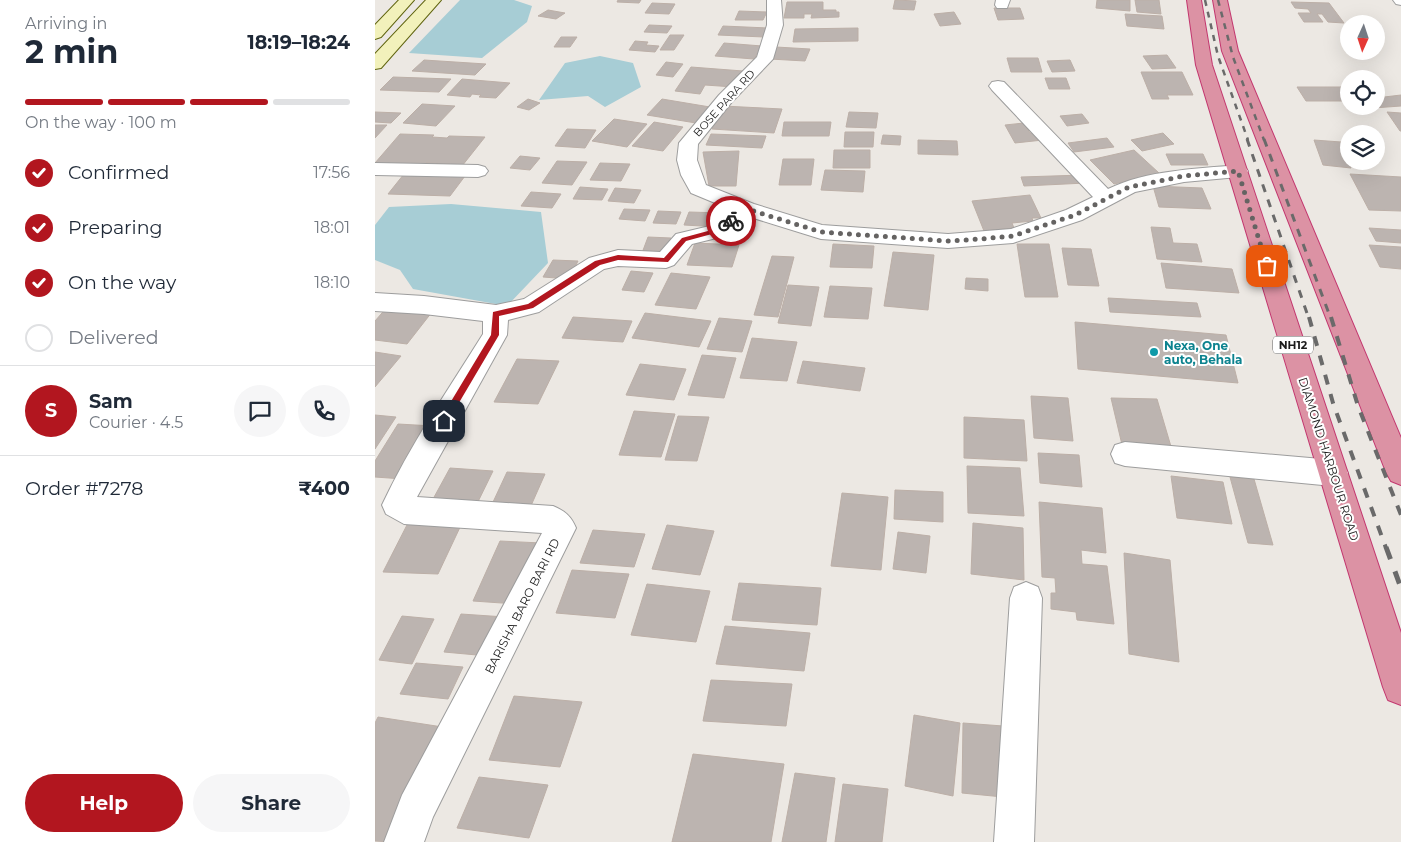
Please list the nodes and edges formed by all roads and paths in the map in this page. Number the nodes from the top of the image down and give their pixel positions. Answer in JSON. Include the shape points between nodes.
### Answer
{"nodes":[{"id":1,"x":407,"y":0,"type":"edge"},
{"id":2,"x":434,"y":0,"type":"edge"},
{"id":3,"x":773,"y":0,"type":"edge"},
{"id":4,"x":1194,"y":0,"type":"edge"},
{"id":5,"x":1220,"y":0,"type":"edge"},
{"id":6,"x":375,"y":34,"type":"edge"},
{"id":7,"x":375,"y":64,"type":"edge"},
{"id":8,"x":998,"y":86,"type":"dead end"},
{"id":9,"x":375,"y":169,"type":"edge"},
{"id":10,"x":478,"y":171,"type":"dead end"},
{"id":11,"x":1238,"y":171,"type":"junction"},
{"id":12,"x":1106,"y":199,"type":"junction"},
{"id":13,"x":747,"y":209,"type":"junction"},
{"id":14,"x":375,"y":302,"type":"edge"},
{"id":15,"x":496,"y":314,"type":"junction"},
{"id":16,"x":1125,"y":454,"type":"dead end"},
{"id":17,"x":1401,"y":472,"type":"edge"},
{"id":18,"x":1333,"y":473,"type":"junction"},
{"id":19,"x":1026,"y":598,"type":"dead end"},
{"id":20,"x":1401,"y":687,"type":"edge"},
{"id":21,"x":404,"y":842,"type":"edge"},
{"id":22,"x":1014,"y":842,"type":"edge"}],
"edges":[{"from":1,"to":6,"type":"main road"},
{"from":2,"to":7,"type":"main road"},
{"from":3,"to":13,"type":"street","name":"BOSE PARA RD","via":[[775,24],[765,59],[725,99],[689,143],[687,160],[698,189]]},
{"from":4,"to":11,"type":"highway","name":"DIAMOND HARBOUR ROAD","number":"NH12","via":[[1204,66]]},
{"from":5,"to":17,"type":"highway","via":[[1230,51]]},
{"from":8,"to":12,"type":"street"},
{"from":9,"to":10,"type":"street"},
{"from":11,"to":12,"type":"street","name":"BOSE PARA RD","via":[[1184,176],[1129,187]]},
{"from":11,"to":18,"type":"highway","name":"DIAMOND HARBOUR ROAD","number":"NH12"},
{"from":12,"to":13,"type":"street","name":"BOSE PARA RD","via":[[1075,215],[1013,236],[948,241],[821,232]]},
{"from":13,"to":15,"type":"street","via":[[721,230],[684,239],[666,260],[618,258],[597,263],[531,306]]},
{"from":14,"to":15,"type":"street"},
{"from":15,"to":21,"type":"street","name":"BARISHA BARO BARI RD","via":[[495,335],[397,505],[403,510],[553,520],[561,528],[416,809]]},
{"from":16,"to":18,"type":"street"},
{"from":18,"to":20,"type":"highway","name":"DIAMOND HARBOUR ROAD","number":"NH12"},
{"from":19,"to":22,"type":"street"}]}
